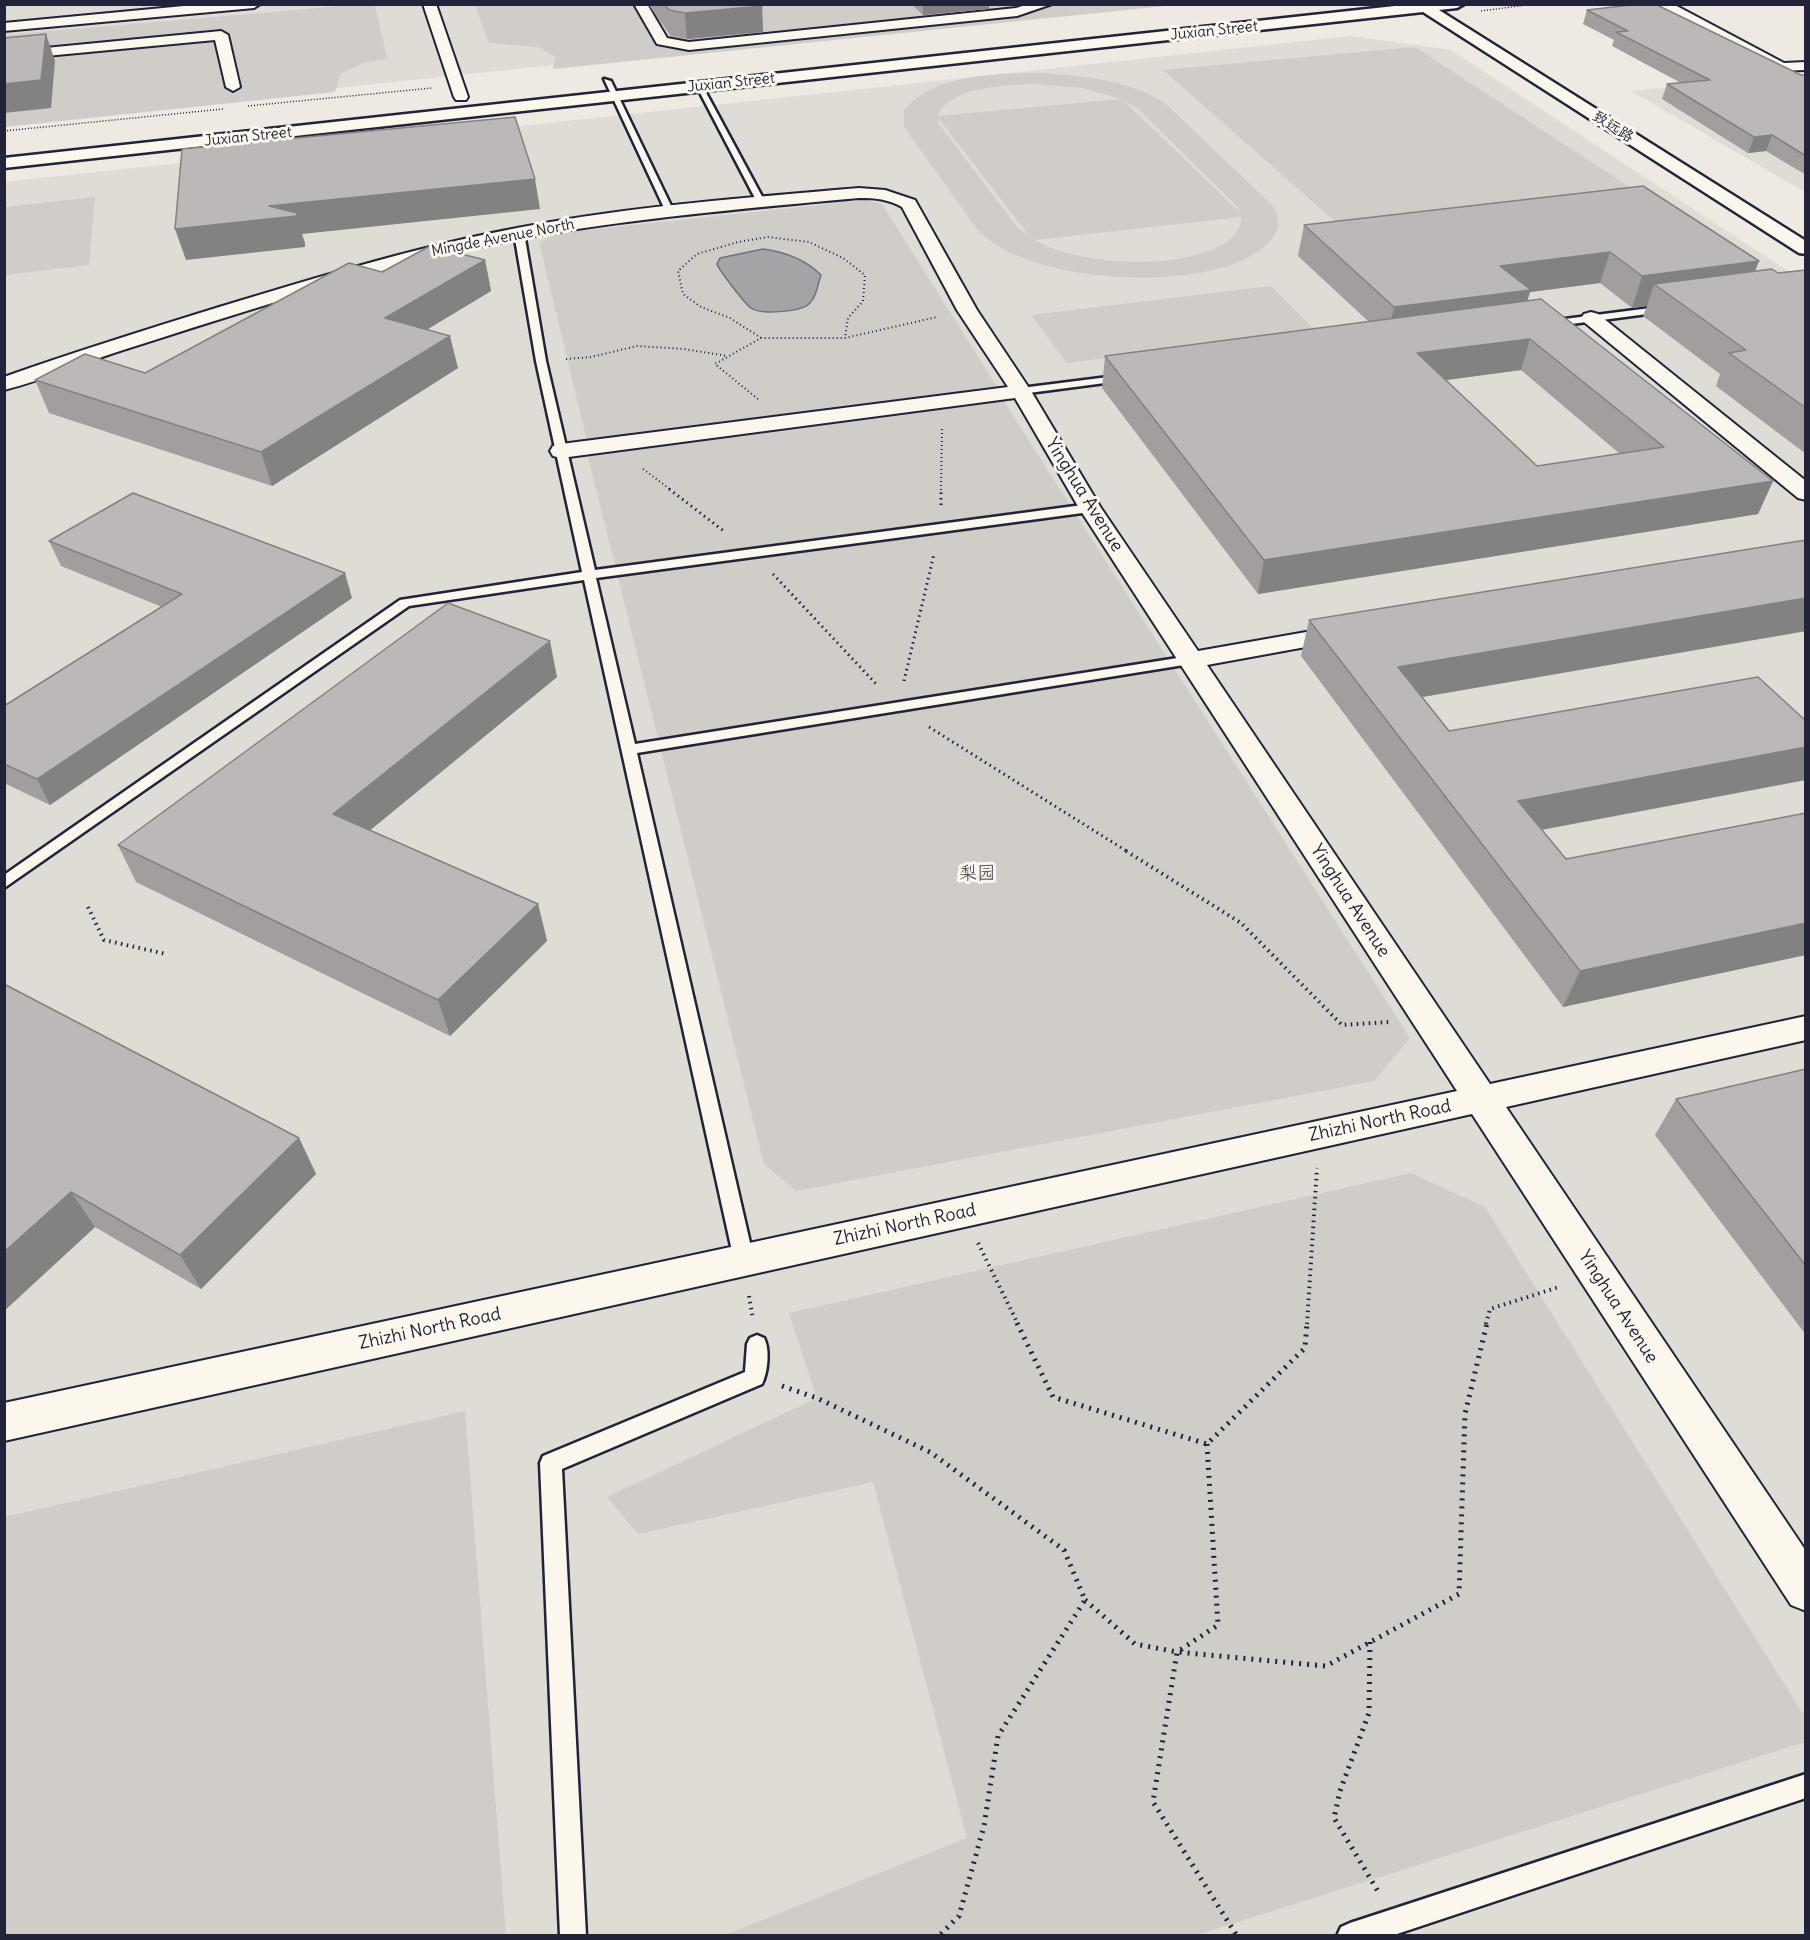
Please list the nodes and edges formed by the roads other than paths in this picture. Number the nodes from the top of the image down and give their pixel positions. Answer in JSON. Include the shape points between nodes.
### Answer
{"nodes":[{"id":1,"x":254,"y":4,"type":"edge"},
{"id":2,"x":429,"y":4,"type":"edge"},
{"id":3,"x":640,"y":4,"type":"edge"},
{"id":4,"x":1327,"y":4,"type":"edge"},
{"id":5,"x":1457,"y":4,"type":"edge"},
{"id":6,"x":1662,"y":4,"type":"edge"},
{"id":7,"x":1036,"y":6,"type":"edge"},
{"id":8,"x":1423,"y":6,"type":"edge"},
{"id":9,"x":16,"y":16,"type":"dead end"},
{"id":10,"x":31,"y":25,"type":"junction"},
{"id":11,"x":4,"y":27,"type":"edge"},
{"id":12,"x":27,"y":54,"type":"junction"},
{"id":13,"x":4,"y":56,"type":"edge"},
{"id":14,"x":1806,"y":66,"type":"edge"},
{"id":15,"x":602,"y":82,"type":"joint"},
{"id":16,"x":233,"y":87,"type":"dead end"},
{"id":17,"x":699,"y":87,"type":"junction"},
{"id":18,"x":614,"y":96,"type":"junction"},
{"id":19,"x":461,"y":97,"type":"dead end"},
{"id":20,"x":4,"y":163,"type":"edge"},
{"id":21,"x":761,"y":202,"type":"junction"},
{"id":22,"x":909,"y":204,"type":"joint"},
{"id":23,"x":669,"y":212,"type":"junction"},
{"id":24,"x":519,"y":233,"type":"junction"},
{"id":25,"x":1806,"y":249,"type":"edge"},
{"id":26,"x":1673,"y":308,"type":"edge"},
{"id":27,"x":1591,"y":318,"type":"junction"},
{"id":28,"x":1532,"y":326,"type":"edge"},
{"id":29,"x":1140,"y":376,"type":"edge"},
{"id":30,"x":4,"y":384,"type":"edge"},
{"id":31,"x":1021,"y":391,"type":"junction"},
{"id":32,"x":561,"y":451,"type":"junction"},
{"id":33,"x":1806,"y":493,"type":"edge"},
{"id":34,"x":1090,"y":508,"type":"junction"},
{"id":35,"x":589,"y":575,"type":"junction"},
{"id":36,"x":1365,"y":630,"type":"edge"},
{"id":37,"x":1190,"y":660,"type":"junction"},
{"id":38,"x":628,"y":750,"type":"junction"},
{"id":39,"x":4,"y":883,"type":"edge"},
{"id":40,"x":1806,"y":1028,"type":"edge"},
{"id":41,"x":1481,"y":1099,"type":"junction"},
{"id":42,"x":744,"y":1260,"type":"junction"},
{"id":43,"x":757,"y":1344,"type":"road end"},
{"id":44,"x":4,"y":1422,"type":"edge"},
{"id":45,"x":1806,"y":1590,"type":"edge"},
{"id":46,"x":1806,"y":1786,"type":"edge"},
{"id":47,"x":573,"y":1935,"type":"edge"},
{"id":48,"x":1350,"y":1935,"type":"edge"}],
"edges":[{"from":1,"to":10,"type":"street"},
{"from":2,"to":19,"type":"street"},
{"from":3,"to":7,"type":"street","via":[[662,41],[689,46],[1017,12]]},
{"from":4,"to":15,"type":"main road","name":"Juxian Street"},
{"from":5,"to":8,"type":"main road","name":"Juxian Street"},
{"from":6,"to":14,"type":"street","via":[[1782,68]]},
{"from":8,"to":17,"type":"main road","name":"Juxian Street"},
{"from":8,"to":25,"type":"main road","name":"致远路"},
{"from":9,"to":10,"type":"street"},
{"from":10,"to":11,"type":"street"},
{"from":10,"to":12,"type":"street"},
{"from":12,"to":13,"type":"street"},
{"from":12,"to":16,"type":"street","via":[[221,35]]},
{"from":15,"to":18,"type":"lane"},
{"from":17,"to":18,"type":"main road","name":"Juxian Street"},
{"from":17,"to":21,"type":"lane"},
{"from":18,"to":20,"type":"main road","name":"Juxian Street"},
{"from":18,"to":23,"type":"lane"},
{"from":21,"to":22,"type":"street","name":"Mingde Avenue North","via":[[870,193],[898,196]]},
{"from":21,"to":23,"type":"street","name":"Mingde Avenue North"},
{"from":22,"to":31,"type":"street","name":"Yinghua Avenue","via":[[968,310]]},
{"from":23,"to":24,"type":"street","name":"Mingde Avenue North"},
{"from":24,"to":30,"type":"street","name":"Mingde Avenue North","via":[[408,257],[301,288],[71,359]]},
{"from":24,"to":32,"type":"lane"},
{"from":26,"to":27,"type":"lane"},
{"from":27,"to":28,"type":"lane"},
{"from":27,"to":33,"type":"street"},
{"from":29,"to":31,"type":"lane"},
{"from":31,"to":32,"type":"street"},
{"from":31,"to":34,"type":"street","name":"Yinghua Avenue"},
{"from":32,"to":35,"type":"lane"},
{"from":34,"to":35,"type":"lane"},
{"from":34,"to":37,"type":"street","name":"Yinghua Avenue"},
{"from":35,"to":38,"type":"lane"},
{"from":35,"to":39,"type":"lane","via":[[405,603]]},
{"from":36,"to":37,"type":"street"},
{"from":37,"to":38,"type":"lane"},
{"from":37,"to":41,"type":"street","name":"Yinghua Avenue"},
{"from":38,"to":42,"type":"lane"},
{"from":40,"to":41,"type":"street","name":"Zhizhi North Road"},
{"from":41,"to":42,"type":"street","name":"Zhizhi North Road"},
{"from":41,"to":45,"type":"street","name":"Yinghua Avenue"},
{"from":42,"to":44,"type":"street","name":"Zhizhi North Road"},
{"from":43,"to":47,"type":"lane","via":[[755,1377],[551,1463]]},
{"from":46,"to":48,"type":"lane"}]}
